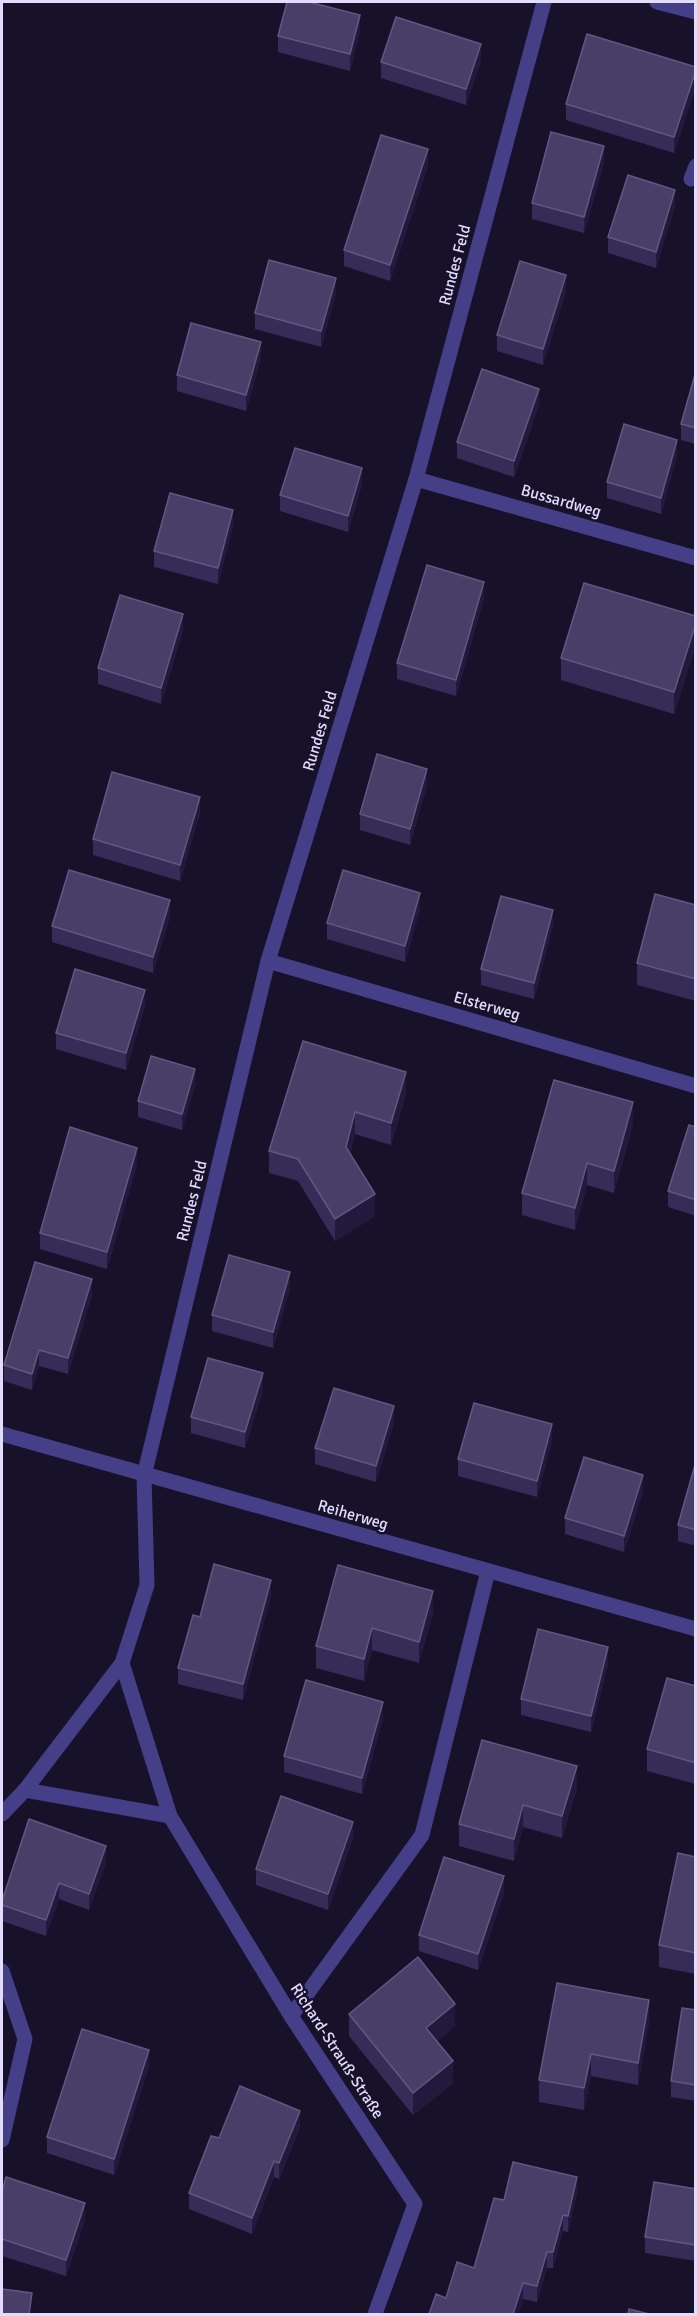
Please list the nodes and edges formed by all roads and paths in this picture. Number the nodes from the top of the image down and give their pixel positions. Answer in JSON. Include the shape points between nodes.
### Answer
{"nodes":[{"id":1,"x":544,"y":2,"type":"edge"},
{"id":2,"x":657,"y":2,"type":"edge"},
{"id":3,"x":696,"y":12,"type":"edge"},
{"id":4,"x":416,"y":479,"type":"junction"},
{"id":5,"x":696,"y":558,"type":"edge"},
{"id":6,"x":268,"y":961,"type":"junction"},
{"id":7,"x":696,"y":1086,"type":"edge"},
{"id":8,"x":2,"y":1434,"type":"edge"},
{"id":9,"x":144,"y":1476,"type":"junction"},
{"id":10,"x":488,"y":1571,"type":"junction"},
{"id":11,"x":696,"y":1629,"type":"edge"},
{"id":12,"x":122,"y":1663,"type":"junction"},
{"id":13,"x":25,"y":1790,"type":"junction"},
{"id":14,"x":2,"y":1814,"type":"edge"},
{"id":15,"x":170,"y":1816,"type":"junction"},
{"id":16,"x":2,"y":1971,"type":"edge"},
{"id":17,"x":291,"y":2016,"type":"junction"},
{"id":18,"x":2,"y":2140,"type":"edge"},
{"id":19,"x":375,"y":2314,"type":"edge"}],
"edges":[{"from":1,"to":4,"type":"street","name":"Rundes Feld"},
{"from":2,"to":3,"type":"street"},
{"from":4,"to":5,"type":"street","name":"Bussardweg"},
{"from":4,"to":6,"type":"street","name":"Rundes Feld"},
{"from":6,"to":7,"type":"street","name":"Elsterweg"},
{"from":6,"to":9,"type":"street","name":"Rundes Feld"},
{"from":8,"to":9,"type":"street","name":"Reiherweg"},
{"from":9,"to":10,"type":"street","name":"Reiherweg"},
{"from":9,"to":12,"type":"street","via":[[147,1585]]},
{"from":10,"to":11,"type":"street","name":"Reiherweg"},
{"from":10,"to":17,"type":"street","via":[[422,1835]]},
{"from":12,"to":13,"type":"street"},
{"from":12,"to":15,"type":"street","name":"Richard-Strauß-Straße"},
{"from":13,"to":14,"type":"street"},
{"from":13,"to":15,"type":"street"},
{"from":15,"to":17,"type":"street","name":"Richard-Strauß-Straße"},
{"from":16,"to":18,"type":"street","via":[[25,2039]]},
{"from":17,"to":19,"type":"street","name":"Richard-Strauß-Straße","via":[[415,2204]]}]}
